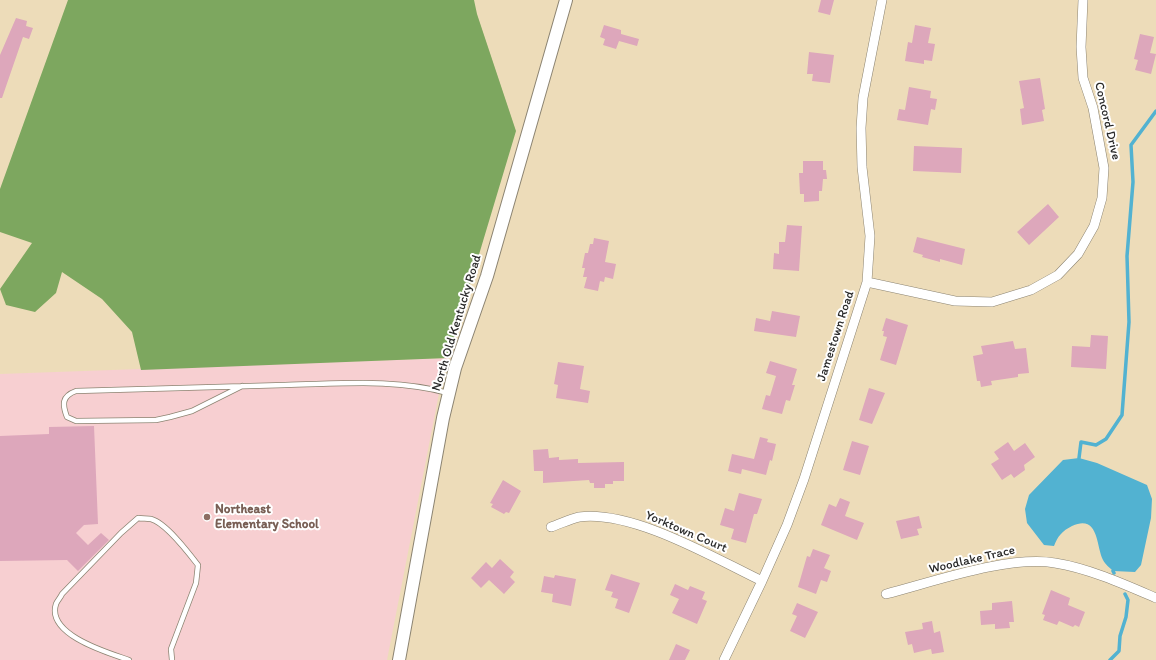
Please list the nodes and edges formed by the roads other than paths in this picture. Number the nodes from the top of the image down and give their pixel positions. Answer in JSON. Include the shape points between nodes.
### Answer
{"nodes":[{"id":1,"x":566,"y":0,"type":"edge"},
{"id":2,"x":882,"y":0,"type":"edge"},
{"id":3,"x":1083,"y":0,"type":"edge"},
{"id":4,"x":867,"y":282,"type":"junction"},
{"id":5,"x":242,"y":386,"type":"junction"},
{"id":6,"x":450,"y":393,"type":"junction"},
{"id":7,"x":551,"y":528,"type":"dead end"},
{"id":8,"x":762,"y":581,"type":"junction"},
{"id":9,"x":886,"y":594,"type":"dead end"},
{"id":10,"x":1156,"y":598,"type":"edge"},
{"id":11,"x":129,"y":660,"type":"edge"},
{"id":12,"x":172,"y":660,"type":"edge"},
{"id":13,"x":399,"y":660,"type":"edge"},
{"id":14,"x":724,"y":660,"type":"edge"}],
"edges":[{"from":1,"to":6,"type":"street","name":"North Old Kentucky Road","via":[[487,276],[455,368]]},
{"from":2,"to":4,"type":"street","name":"Jamestown Road","via":[[863,98],[861,128],[862,167],[870,236]]},
{"from":3,"to":4,"type":"street","name":"Concord Drive","via":[[1083,78],[1093,108],[1104,168],[1102,198],[1094,226],[1078,254],[1058,275],[1031,290],[992,302],[955,301]]},
{"from":4,"to":8,"type":"street","name":"Jamestown Road","via":[[804,479]]},
{"from":5,"to":5,"type":"lane","via":[[76,391],[68,394],[63,400],[63,408],[67,417],[76,421],[156,420],[192,411]]},
{"from":5,"to":6,"type":"lane","via":[[377,383],[430,388]]},
{"from":6,"to":13,"type":"street","name":"North Old Kentucky Road","via":[[443,418]]},
{"from":7,"to":8,"type":"street","name":"Yorktown Court","via":[[579,517],[608,518],[671,537]]},
{"from":8,"to":14,"type":"street","name":"Jamestown Road"},
{"from":9,"to":10,"type":"street","name":"Woodlake Trace","via":[[989,567],[1023,561],[1055,562],[1082,569]]},
{"from":11,"to":12,"type":"lane","via":[[102,651],[68,634],[56,619],[56,605],[62,594],[138,518],[152,519],[164,528],[179,541],[198,565],[196,583],[171,649]]}]}
